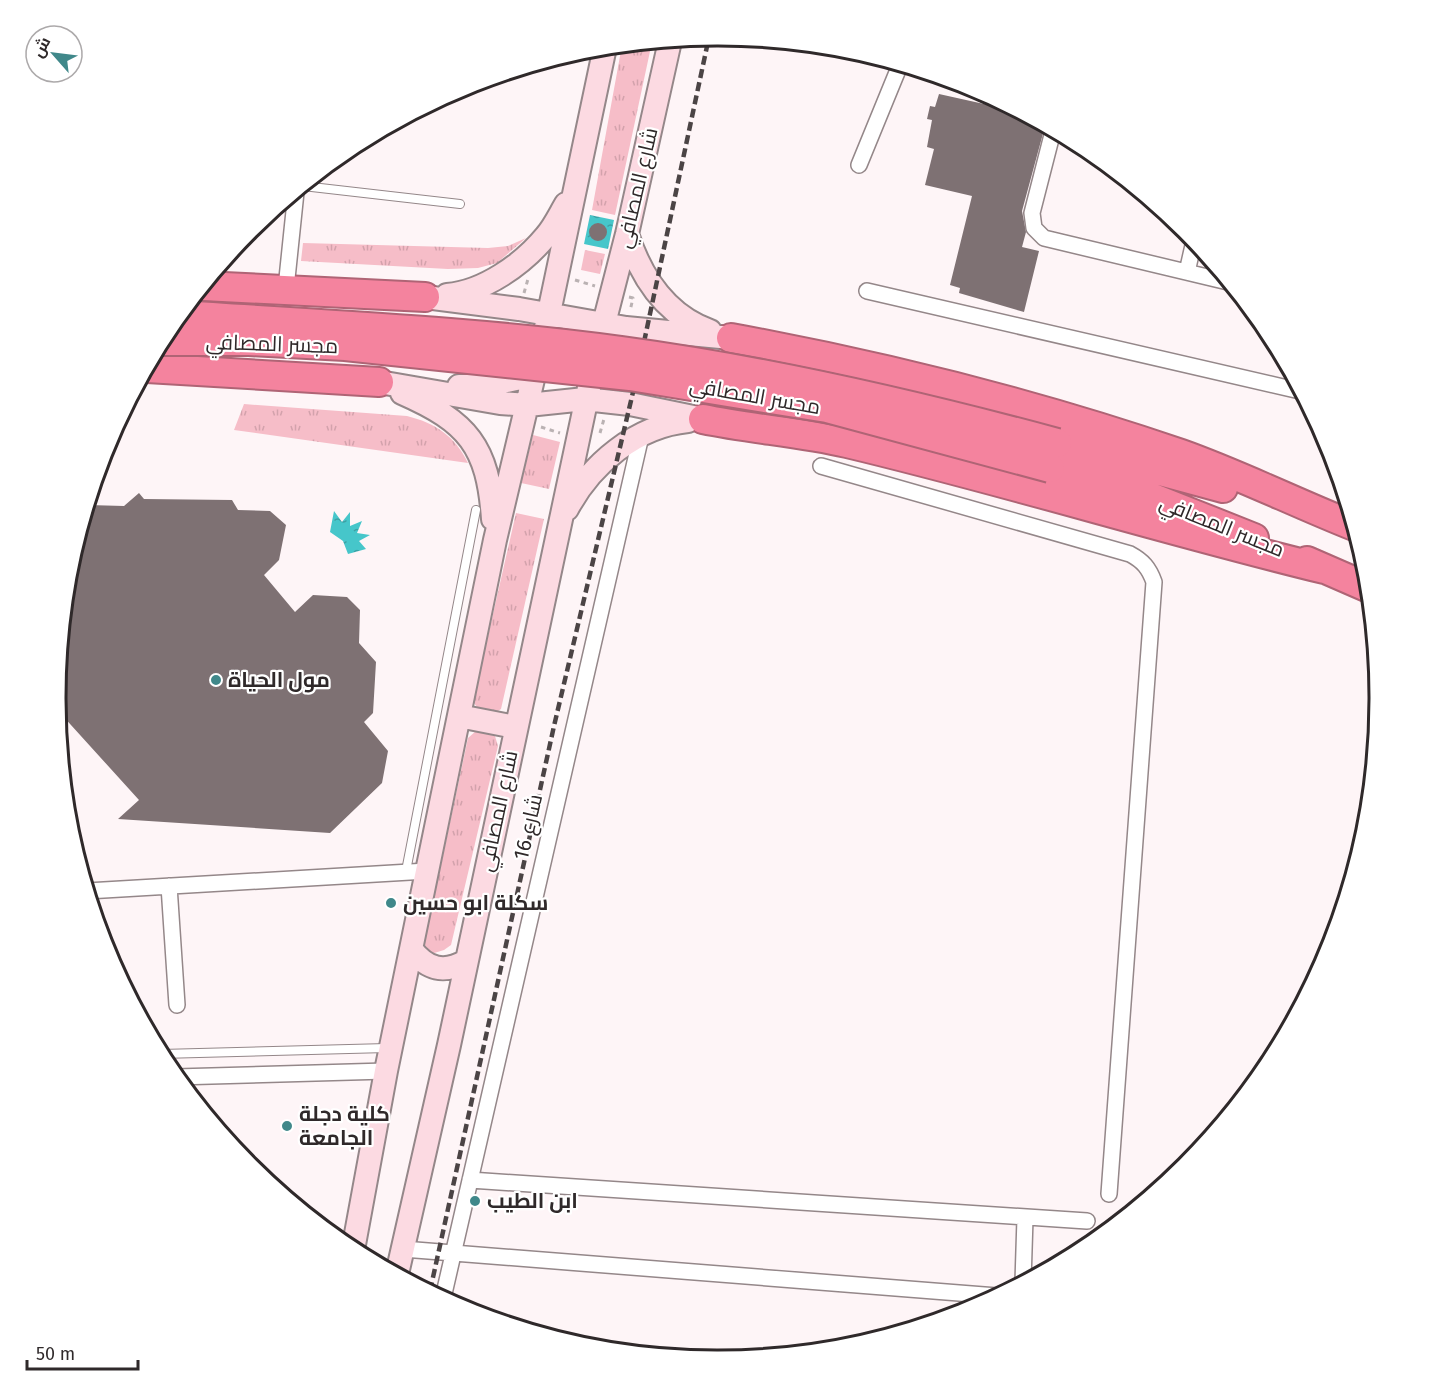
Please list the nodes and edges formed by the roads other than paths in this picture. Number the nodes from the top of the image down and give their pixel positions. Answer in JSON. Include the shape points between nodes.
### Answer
{"nodes":[{"id":1,"x":668,"y":49,"type":"edge"},
{"id":2,"x":603,"y":57,"type":"edge"},
{"id":3,"x":897,"y":72,"type":"edge"},
{"id":4,"x":1051,"y":139,"type":"edge"},
{"id":5,"x":859,"y":165,"type":"dead end"},
{"id":6,"x":578,"y":168,"type":"junction"},
{"id":7,"x":313,"y":187,"type":"edge"},
{"id":8,"x":295,"y":202,"type":"edge"},
{"id":9,"x":460,"y":204,"type":"dead end"},
{"id":10,"x":627,"y":234,"type":"junction"},
{"id":11,"x":1192,"y":252,"type":"edge"},
{"id":12,"x":1187,"y":272,"type":"junction"},
{"id":13,"x":1216,"y":279,"type":"edge"},
{"id":14,"x":213,"y":286,"type":"edge"},
{"id":15,"x":286,"y":288,"type":"junction"},
{"id":16,"x":867,"y":291,"type":"dead end"},
{"id":17,"x":425,"y":297,"type":"junction"},
{"id":18,"x":455,"y":300,"type":"junction"},
{"id":19,"x":191,"y":316,"type":"edge"},
{"id":20,"x":547,"y":322,"type":"junction"},
{"id":21,"x":478,"y":323,"type":"dead end"},
{"id":22,"x":606,"y":330,"type":"junction"},
{"id":23,"x":721,"y":337,"type":"junction"},
{"id":24,"x":173,"y":341,"type":"edge"},
{"id":25,"x":684,"y":348,"type":"dead end"},
{"id":26,"x":155,"y":368,"type":"edge"},
{"id":27,"x":475,"y":369,"type":"dead end"},
{"id":28,"x":379,"y":382,"type":"junction"},
{"id":29,"x":424,"y":386,"type":"junction"},
{"id":30,"x":1291,"y":389,"type":"edge"},
{"id":31,"x":588,"y":391,"type":"junction"},
{"id":32,"x":670,"y":393,"type":"dead end"},
{"id":33,"x":528,"y":405,"type":"junction"},
{"id":34,"x":695,"y":417,"type":"junction"},
{"id":35,"x":641,"y":436,"type":"junction"},
{"id":36,"x":1053,"y":455,"type":"junction"},
{"id":37,"x":821,"y":466,"type":"dead end"},
{"id":38,"x":476,"y":510,"type":"dead end"},
{"id":39,"x":1345,"y":523,"type":"edge"},
{"id":40,"x":1345,"y":523,"type":"edge"},
{"id":41,"x":558,"y":526,"type":"junction"},
{"id":42,"x":495,"y":540,"type":"junction"},
{"id":43,"x":1324,"y":569,"type":"junction"},
{"id":44,"x":1358,"y":583,"type":"edge"},
{"id":45,"x":459,"y":716,"type":"junction"},
{"id":46,"x":515,"y":727,"type":"junction"},
{"id":47,"x":417,"y":871,"type":"junction"},
{"id":48,"x":169,"y":886,"type":"junction"},
{"id":49,"x":96,"y":890,"type":"edge"},
{"id":50,"x":412,"y":950,"type":"junction"},
{"id":51,"x":466,"y":961,"type":"junction"},
{"id":52,"x":405,"y":984,"type":"junction"},
{"id":53,"x":458,"y":999,"type":"junction"},
{"id":54,"x":177,"y":1005,"type":"dead end"},
{"id":55,"x":391,"y":1048,"type":"junction"},
{"id":56,"x":172,"y":1054,"type":"edge"},
{"id":57,"x":386,"y":1071,"type":"junction"},
{"id":58,"x":188,"y":1077,"type":"edge"},
{"id":59,"x":470,"y":1180,"type":"junction"},
{"id":60,"x":1109,"y":1194,"type":"dead end"},
{"id":61,"x":1025,"y":1218,"type":"junction"},
{"id":62,"x":1087,"y":1221,"type":"dead end"},
{"id":63,"x":353,"y":1238,"type":"edge"},
{"id":64,"x":403,"y":1249,"type":"junction"},
{"id":65,"x":453,"y":1254,"type":"junction"},
{"id":66,"x":399,"y":1266,"type":"edge"},
{"id":67,"x":1023,"y":1273,"type":"edge"},
{"id":68,"x":445,"y":1289,"type":"edge"},
{"id":69,"x":979,"y":1295,"type":"edge"}],
"edges":[{"from":1,"to":10,"type":"main road","name":"شارع المصافي"},
{"from":2,"to":6,"type":"main road"},
{"from":3,"to":5,"type":"street"},
{"from":4,"to":12,"type":"street","via":[[1032,213],[1034,228],[1044,238]]},
{"from":6,"to":17,"type":"main road","via":[[566,203],[547,235],[523,259],[468,290]]},
{"from":6,"to":20,"type":"main road"},
{"from":7,"to":9,"type":"lane"},
{"from":8,"to":15,"type":"street"},
{"from":10,"to":22,"type":"main road","name":"شارع المصافي"},
{"from":10,"to":23,"type":"main road","via":[[636,263],[655,292],[672,310]]},
{"from":11,"to":12,"type":"street"},
{"from":12,"to":13,"type":"street"},
{"from":14,"to":15,"type":"highway"},
{"from":15,"to":17,"type":"highway"},
{"from":16,"to":30,"type":"street"},
{"from":17,"to":18,"type":"main road"},
{"from":18,"to":20,"type":"main road"},
{"from":18,"to":21,"type":"main road"},
{"from":19,"to":36,"type":"highway","name":"مجسر المصافي","bridge":true,"via":[[447,332],[622,351],[831,386]]},
{"from":20,"to":22,"type":"main road"},
{"from":22,"to":23,"type":"main road"},
{"from":23,"to":25,"type":"main road"},
{"from":23,"to":39,"type":"highway","via":[[844,359],[1047,413],[1181,454]]},
{"from":24,"to":36,"type":"highway","name":"مجسر المصافي","bridge":true,"via":[[345,346],[630,376],[827,408]]},
{"from":26,"to":28,"type":"highway"},
{"from":27,"to":29,"type":"main road","via":[[463,379]]},
{"from":28,"to":29,"type":"main road"},
{"from":28,"to":42,"type":"main road","via":[[454,421],[470,438],[483,460],[491,489]]},
{"from":29,"to":33,"type":"main road","via":[[500,403]]},
{"from":29,"to":33,"type":"main road","via":[[484,386],[534,375]]},
{"from":31,"to":33,"type":"main road"},
{"from":31,"to":34,"type":"main road"},
{"from":31,"to":41,"type":"main road","name":"شارع المصافي"},
{"from":32,"to":34,"type":"main road","via":[[675,403]]},
{"from":33,"to":42,"type":"main road"},
{"from":34,"to":35,"type":"main road","via":[[659,426]]},
{"from":34,"to":43,"type":"highway","via":[[844,442]]},
{"from":35,"to":41,"type":"main road","via":[[598,466],[575,494]]},
{"from":35,"to":59,"type":"street","name":"شارع 16"},
{"from":36,"to":40,"type":"highway","name":"مجسر المصافي"},
{"from":36,"to":43,"type":"highway","name":"مجسر المصافي"},
{"from":37,"to":60,"type":"street","via":[[1130,554],[1144,564],[1154,582]]},
{"from":38,"to":47,"type":"lane"},
{"from":41,"to":46,"type":"main road","name":"شارع المصافي"},
{"from":42,"to":45,"type":"main road"},
{"from":43,"to":44,"type":"highway"},
{"from":45,"to":46,"type":"main road"},
{"from":45,"to":47,"type":"main road"},
{"from":46,"to":51,"type":"main road","name":"شارع المصافي"},
{"from":47,"to":48,"type":"street"},
{"from":47,"to":50,"type":"main road"},
{"from":48,"to":49,"type":"street"},
{"from":48,"to":54,"type":"street"},
{"from":50,"to":51,"type":"main road","via":[[420,960],[437,969],[457,967]]},
{"from":50,"to":52,"type":"main road"},
{"from":51,"to":53,"type":"main road","name":"شارع المصافي"},
{"from":52,"to":53,"type":"main road","via":[[415,979],[435,979]]},
{"from":52,"to":55,"type":"main road"},
{"from":53,"to":64,"type":"main road","name":"شارع المصافي"},
{"from":55,"to":56,"type":"lane"},
{"from":55,"to":57,"type":"main road"},
{"from":57,"to":58,"type":"street"},
{"from":57,"to":63,"type":"main road"},
{"from":59,"to":61,"type":"street"},
{"from":59,"to":65,"type":"street","name":"شارع 16"},
{"from":61,"to":62,"type":"street"},
{"from":61,"to":67,"type":"street"},
{"from":64,"to":65,"type":"street"},
{"from":64,"to":66,"type":"main road","name":"شارع المصافي"},
{"from":65,"to":68,"type":"street","name":"شارع 16"},
{"from":65,"to":69,"type":"street"}]}
